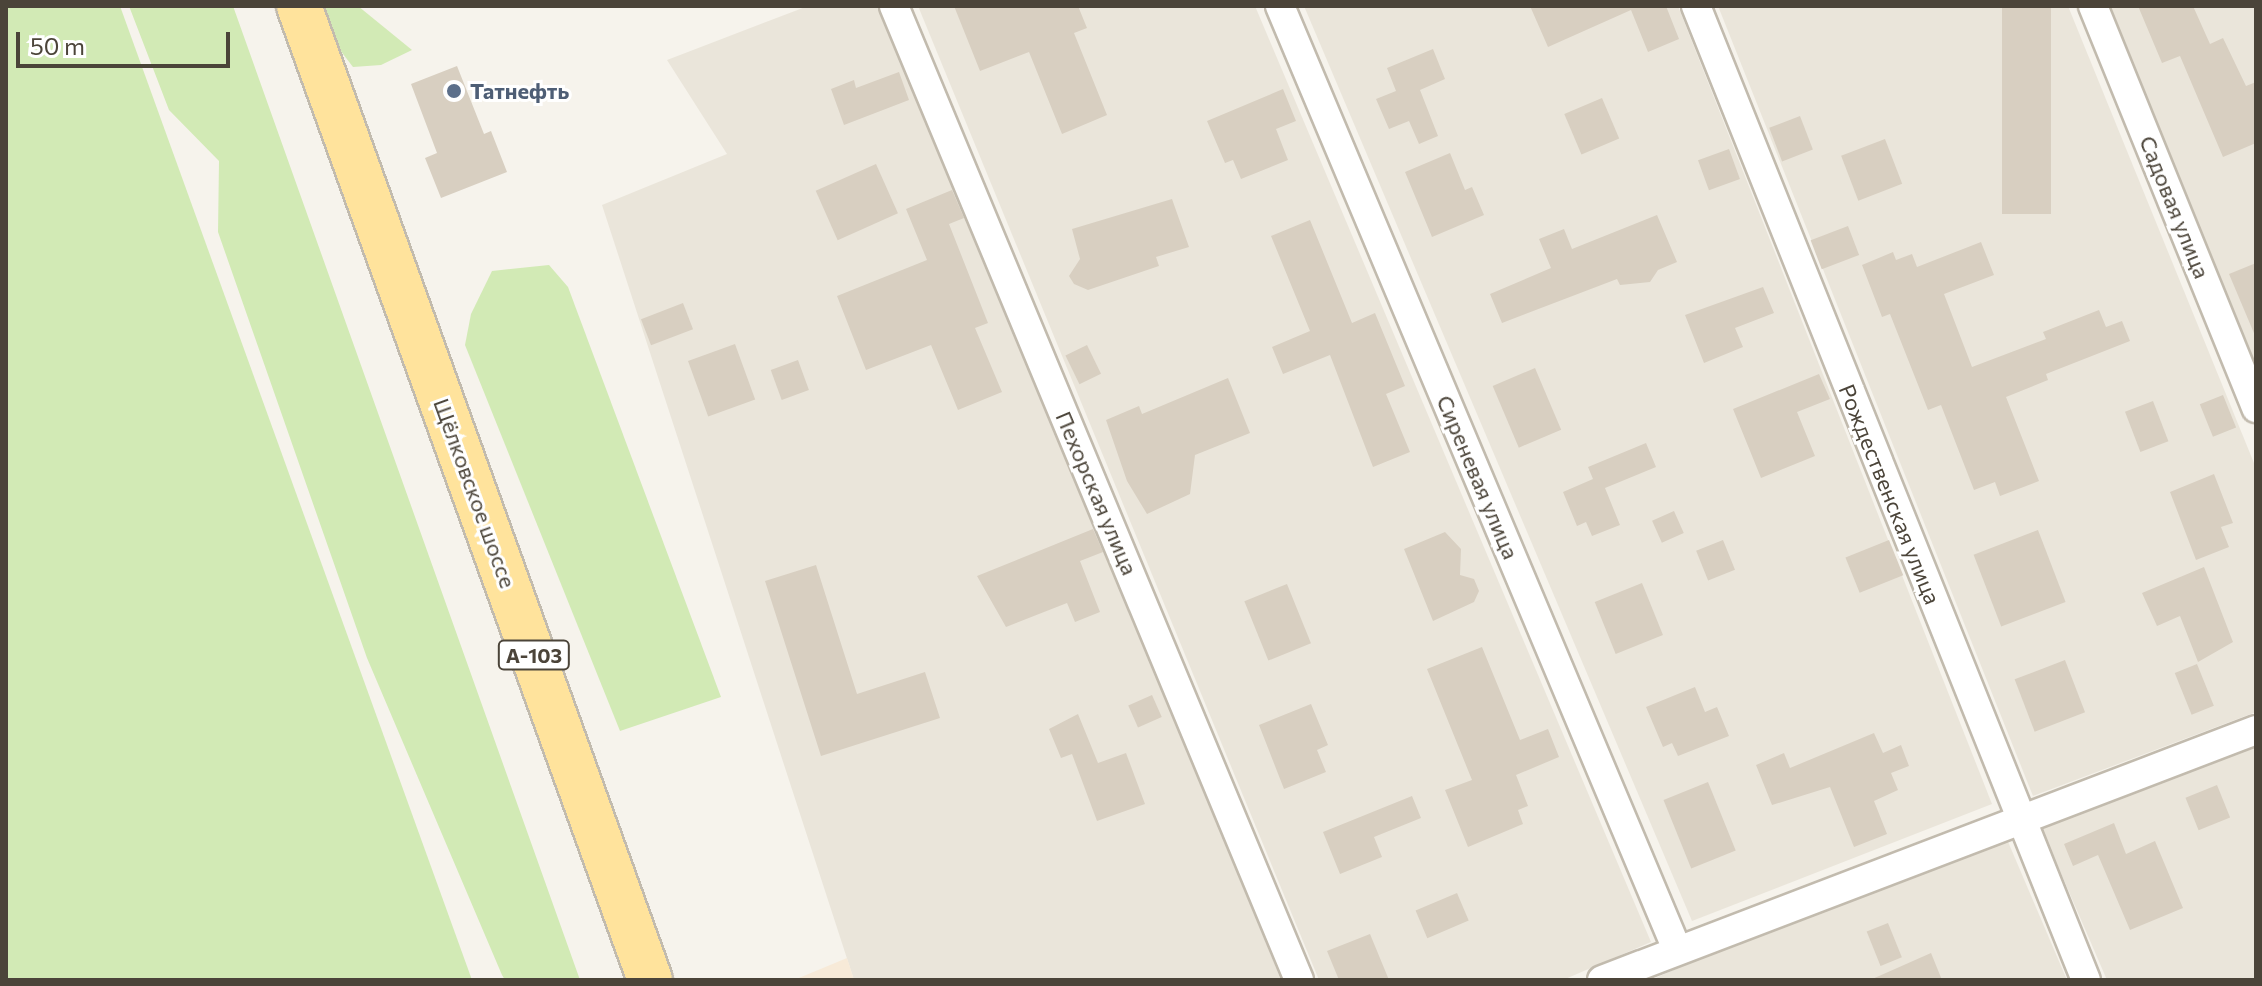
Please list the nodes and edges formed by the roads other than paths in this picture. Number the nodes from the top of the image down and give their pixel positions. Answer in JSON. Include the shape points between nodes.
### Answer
{"nodes":[{"id":1,"x":299,"y":6,"type":"edge"},
{"id":2,"x":894,"y":6,"type":"edge"},
{"id":3,"x":1280,"y":6,"type":"edge"},
{"id":4,"x":1696,"y":6,"type":"edge"},
{"id":5,"x":2093,"y":6,"type":"edge"},
{"id":6,"x":2256,"y":408,"type":"edge"},
{"id":7,"x":2256,"y":730,"type":"edge"},
{"id":8,"x":2019,"y":820,"type":"junction"},
{"id":9,"x":1676,"y":947,"type":"junction"},
{"id":10,"x":650,"y":980,"type":"edge"},
{"id":11,"x":1299,"y":980,"type":"edge"},
{"id":12,"x":1602,"y":980,"type":"edge"},
{"id":13,"x":2086,"y":980,"type":"edge"}],
"edges":[{"from":1,"to":10,"type":"main road","name":"Щёлковское шоссе","number":"А-103"},
{"from":2,"to":11,"type":"street","name":"Пехорская улица"},
{"from":3,"to":9,"type":"street","name":"Сиреневая улица"},
{"from":4,"to":8,"type":"street","name":"Рождественская улица"},
{"from":5,"to":6,"type":"street","name":"Садовая улица"},
{"from":7,"to":8,"type":"street"},
{"from":8,"to":9,"type":"street"},
{"from":8,"to":13,"type":"street","name":"Рождественская улица"},
{"from":9,"to":12,"type":"street"}]}
